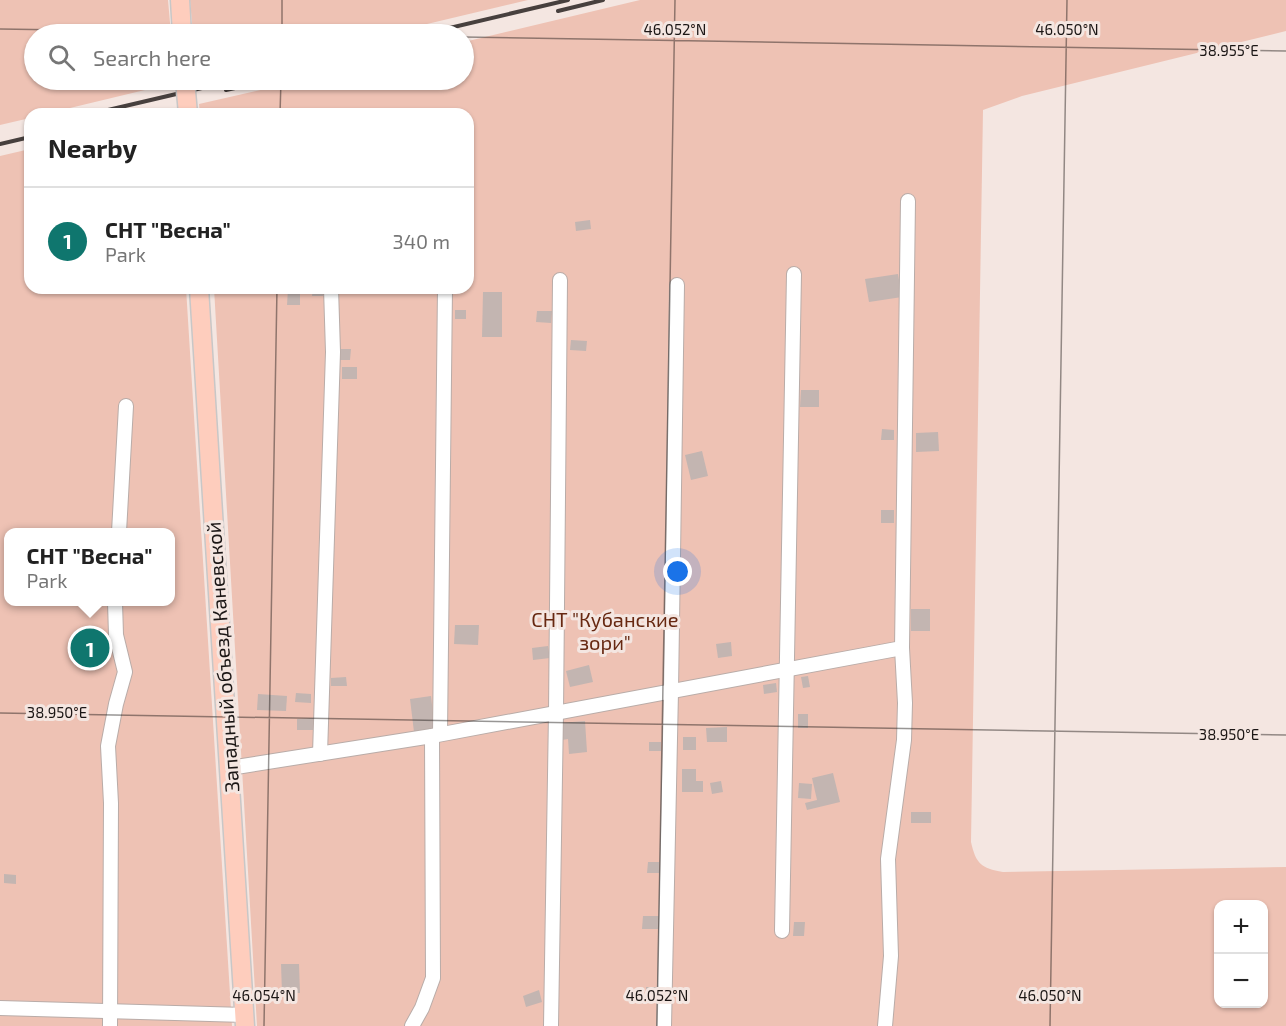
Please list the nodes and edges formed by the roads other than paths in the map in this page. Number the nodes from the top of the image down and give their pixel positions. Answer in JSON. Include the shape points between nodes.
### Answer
{"nodes":[{"id":1,"x":180,"y":0,"type":"edge"},
{"id":2,"x":181,"y":24,"type":"edge"},
{"id":3,"x":186,"y":90,"type":"edge"},
{"id":4,"x":187,"y":108,"type":"edge"},
{"id":5,"x":908,"y":201,"type":"dead end"},
{"id":6,"x":794,"y":274,"type":"dead end"},
{"id":7,"x":560,"y":280,"type":"dead end"},
{"id":8,"x":678,"y":285,"type":"dead end"},
{"id":9,"x":199,"y":294,"type":"edge"},
{"id":10,"x":331,"y":294,"type":"edge"},
{"id":11,"x":445,"y":294,"type":"edge"},
{"id":12,"x":126,"y":406,"type":"dead end"},
{"id":13,"x":119,"y":528,"type":"edge"},
{"id":14,"x":115,"y":606,"type":"edge"},
{"id":15,"x":902,"y":648,"type":"junction"},
{"id":16,"x":787,"y":670,"type":"junction"},
{"id":17,"x":671,"y":691,"type":"junction"},
{"id":18,"x":556,"y":713,"type":"junction"},
{"id":19,"x":436,"y":735,"type":"junction"},
{"id":20,"x":320,"y":754,"type":"junction"},
{"id":21,"x":230,"y":768,"type":"junction"},
{"id":22,"x":782,"y":931,"type":"dead end"},
{"id":23,"x":0,"y":1008,"type":"edge"},
{"id":24,"x":110,"y":1011,"type":"junction"},
{"id":25,"x":245,"y":1021,"type":"edge"},
{"id":26,"x":110,"y":1026,"type":"edge"},
{"id":27,"x":412,"y":1026,"type":"edge"},
{"id":28,"x":550,"y":1026,"type":"edge"},
{"id":29,"x":664,"y":1026,"type":"edge"},
{"id":30,"x":885,"y":1026,"type":"edge"}],
"edges":[{"from":1,"to":2,"type":"main road"},
{"from":3,"to":4,"type":"main road","bridge":true},
{"from":5,"to":15,"type":"lane"},
{"from":6,"to":16,"type":"lane"},
{"from":7,"to":18,"type":"lane"},
{"from":8,"to":17,"type":"lane"},
{"from":9,"to":21,"type":"main road","name":"Западный объезд Каневской"},
{"from":10,"to":20,"type":"lane","via":[[333,352]]},
{"from":11,"to":19,"type":"lane"},
{"from":12,"to":13,"type":"lane"},
{"from":14,"to":24,"type":"lane","via":[[116,635],[125,672],[108,746]]},
{"from":15,"to":16,"type":"lane"},
{"from":15,"to":30,"type":"lane","via":[[905,722],[888,859],[891,956]]},
{"from":16,"to":17,"type":"lane"},
{"from":16,"to":22,"type":"lane"},
{"from":17,"to":18,"type":"lane"},
{"from":17,"to":29,"type":"lane"},
{"from":18,"to":19,"type":"lane"},
{"from":18,"to":28,"type":"lane"},
{"from":19,"to":20,"type":"lane"},
{"from":19,"to":27,"type":"lane","via":[[433,978]]},
{"from":20,"to":21,"type":"lane"},
{"from":21,"to":25,"type":"main road","name":"Западный объезд Каневской"},
{"from":23,"to":24,"type":"lane"},
{"from":24,"to":25,"type":"lane"},
{"from":24,"to":26,"type":"lane"}]}
